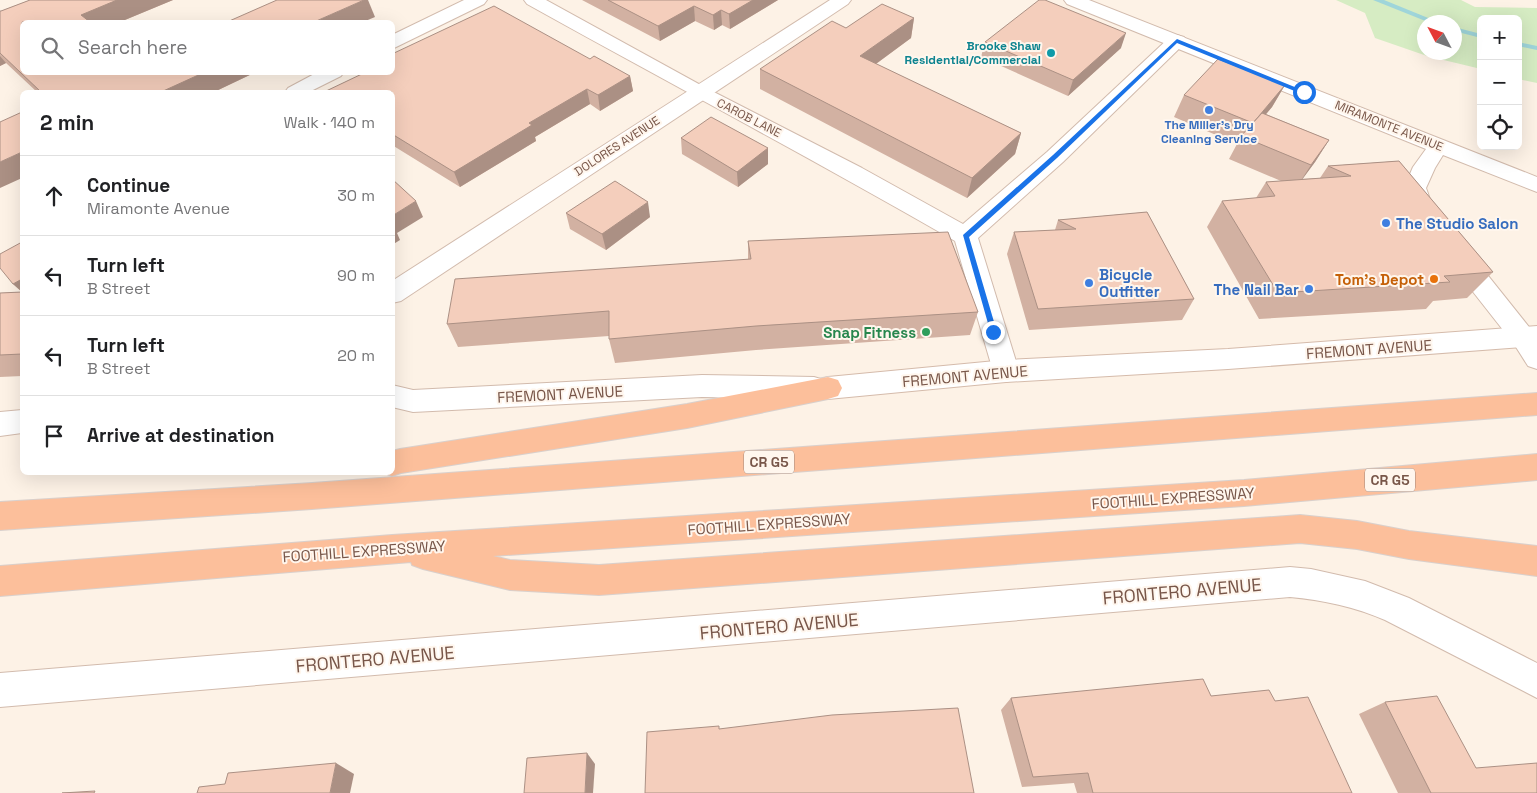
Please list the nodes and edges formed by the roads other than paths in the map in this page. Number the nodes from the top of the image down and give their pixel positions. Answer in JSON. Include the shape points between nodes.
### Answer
{"nodes":[{"id":1,"x":478,"y":0,"type":"edge"},
{"id":2,"x":533,"y":0,"type":"edge"},
{"id":3,"x":842,"y":0,"type":"edge"},
{"id":4,"x":1073,"y":0,"type":"edge"},
{"id":5,"x":1177,"y":41,"type":"junction"},
{"id":6,"x":395,"y":42,"type":"edge"},
{"id":7,"x":328,"y":75,"type":"edge"},
{"id":8,"x":298,"y":90,"type":"edge"},
{"id":9,"x":699,"y":92,"type":"junction"},
{"id":10,"x":1439,"y":145,"type":"junction"},
{"id":11,"x":1537,"y":185,"type":"edge"},
{"id":12,"x":965,"y":236,"type":"junction"},
{"id":13,"x":395,"y":292,"type":"edge"},
{"id":14,"x":1530,"y":337,"type":"edge"},
{"id":15,"x":1537,"y":359,"type":"edge"},
{"id":16,"x":1006,"y":371,"type":"junction"},
{"id":17,"x":828,"y":388,"type":"junction"},
{"id":18,"x":395,"y":397,"type":"edge"},
{"id":19,"x":1537,"y":404,"type":"edge"},
{"id":20,"x":20,"y":422,"type":"edge"},
{"id":21,"x":0,"y":424,"type":"edge"},
{"id":22,"x":395,"y":463,"type":"edge"},
{"id":23,"x":1537,"y":467,"type":"edge"},
{"id":24,"x":363,"y":475,"type":"edge"},
{"id":25,"x":312,"y":496,"type":"junction"},
{"id":26,"x":0,"y":516,"type":"edge"},
{"id":27,"x":392,"y":549,"type":"junction"},
{"id":28,"x":1537,"y":561,"type":"edge"},
{"id":29,"x":0,"y":581,"type":"edge"},
{"id":30,"x":1537,"y":681,"type":"edge"},
{"id":31,"x":0,"y":690,"type":"edge"}],
"edges":[{"from":1,"to":6,"type":"street"},
{"from":2,"to":9,"type":"street","name":"CAROB LANE"},
{"from":3,"to":9,"type":"street","name":"DOLORES AVENUE"},
{"from":4,"to":5,"type":"street","name":"MIRAMONTE AVENUE"},
{"from":5,"to":10,"type":"street","name":"MIRAMONTE AVENUE"},
{"from":5,"to":12,"type":"street","via":[[1055,157]]},
{"from":7,"to":8,"type":"street"},
{"from":9,"to":12,"type":"street","name":"CAROB LANE","via":[[854,173]]},
{"from":9,"to":13,"type":"street","name":"DOLORES AVENUE"},
{"from":10,"to":11,"type":"street","name":"MIRAMONTE AVENUE"},
{"from":10,"to":14,"type":"street","via":[[1421,172],[1415,188],[1416,196],[1430,220]]},
{"from":12,"to":16,"type":"street"},
{"from":14,"to":15,"type":"street"},
{"from":14,"to":16,"type":"street","name":"FREMONT AVENUE"},
{"from":16,"to":17,"type":"street","name":"FREMONT AVENUE"},
{"from":17,"to":18,"type":"street","name":"FREMONT AVENUE","via":[[702,386],[413,401]]},
{"from":17,"to":22,"type":"highway","via":[[687,416]]},
{"from":19,"to":25,"type":"highway","number":"CR G5"},
{"from":20,"to":21,"type":"street"},
{"from":23,"to":27,"type":"highway","name":"FOOTHILL EXPRESSWAY","number":"CR G5","via":[[1234,494]]},
{"from":24,"to":25,"type":"highway"},
{"from":25,"to":26,"type":"highway","number":"CR G5"},
{"from":27,"to":28,"type":"highway","via":[[510,575],[599,580],[1300,529]]},
{"from":27,"to":29,"type":"highway","name":"FOOTHILL EXPRESSWAY","number":"CR G5"},
{"from":30,"to":31,"type":"street","name":"FRONTERO AVENUE","via":[[1381,602],[1311,584],[1290,582]]}]}
